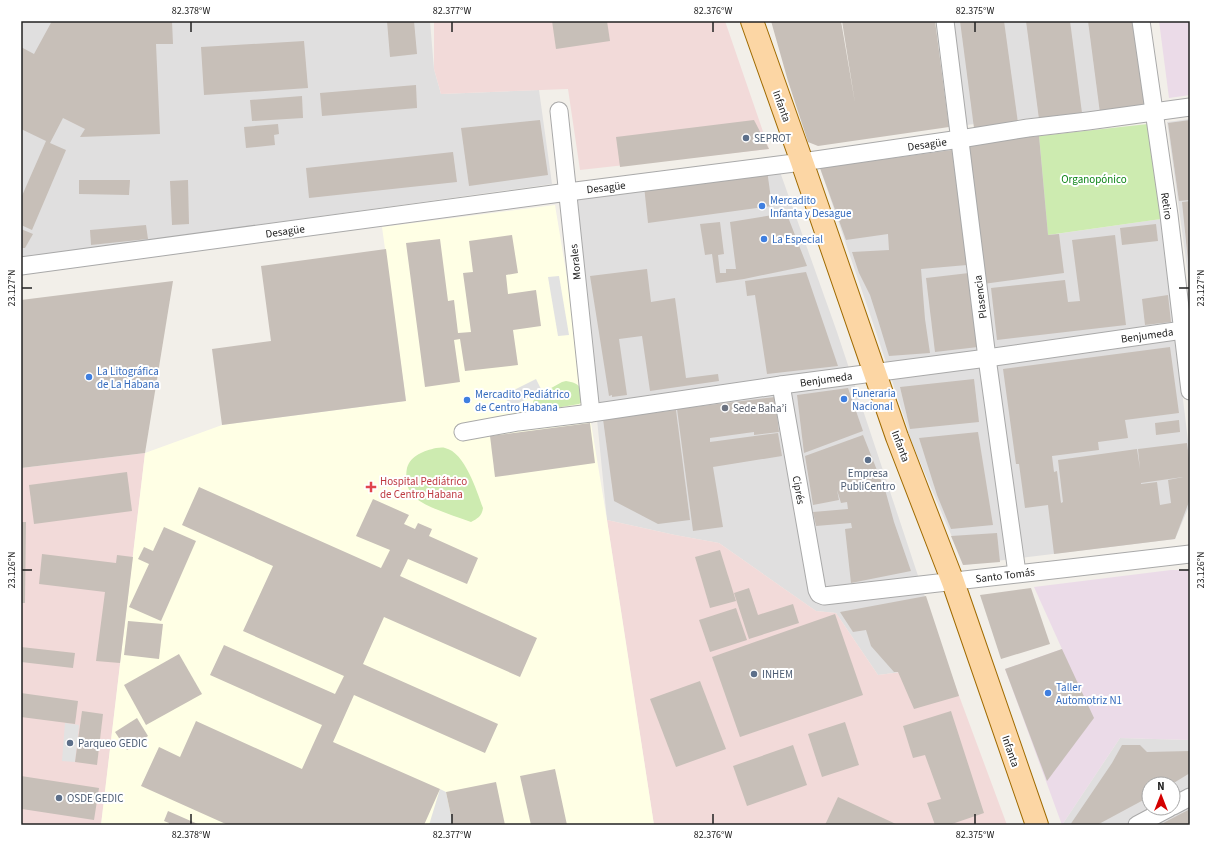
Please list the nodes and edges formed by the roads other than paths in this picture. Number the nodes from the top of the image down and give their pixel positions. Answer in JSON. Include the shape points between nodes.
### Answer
{"nodes":[{"id":1,"x":752,"y":21,"type":"edge"},
{"id":2,"x":945,"y":21,"type":"edge"},
{"id":3,"x":1141,"y":21,"type":"edge"},
{"id":4,"x":1190,"y":107,"type":"edge"},
{"id":5,"x":559,"y":111,"type":"dead end"},
{"id":6,"x":1154,"y":113,"type":"junction"},
{"id":7,"x":960,"y":139,"type":"junction"},
{"id":8,"x":802,"y":162,"type":"junction"},
{"id":9,"x":568,"y":192,"type":"junction"},
{"id":10,"x":21,"y":266,"type":"edge"},
{"id":11,"x":1186,"y":330,"type":"edge"},
{"id":12,"x":987,"y":358,"type":"junction"},
{"id":13,"x":875,"y":373,"type":"junction"},
{"id":14,"x":781,"y":385,"type":"junction"},
{"id":15,"x":1190,"y":391,"type":"edge"},
{"id":16,"x":591,"y":413,"type":"junction"},
{"id":17,"x":463,"y":432,"type":"dead end"},
{"id":18,"x":1190,"y":554,"type":"edge"},
{"id":19,"x":1017,"y":573,"type":"junction"},
{"id":20,"x":953,"y":582,"type":"junction"},
{"id":21,"x":819,"y":594,"type":"joint"},
{"id":22,"x":1190,"y":797,"type":"edge"},
{"id":23,"x":1181,"y":802,"type":"edge"},
{"id":24,"x":1153,"y":816,"type":"edge"},
{"id":25,"x":1037,"y":825,"type":"edge"},
{"id":26,"x":1136,"y":825,"type":"edge"}],
"edges":[{"from":1,"to":8,"type":"main road","name":"Infanta"},
{"from":2,"to":7,"type":"street","name":"Plasencia"},
{"from":3,"to":6,"type":"street","name":"Retiro"},
{"from":4,"to":6,"type":"street","name":"Desagüe"},
{"from":5,"to":9,"type":"street","name":"Morales"},
{"from":6,"to":7,"type":"street","name":"Desagüe"},
{"from":6,"to":11,"type":"street","name":"Retiro"},
{"from":7,"to":8,"type":"street","name":"Desagüe"},
{"from":7,"to":12,"type":"street","name":"Plasencia"},
{"from":8,"to":9,"type":"street","name":"Desagüe"},
{"from":8,"to":13,"type":"main road","name":"Infanta"},
{"from":9,"to":10,"type":"street","name":"Desagüe"},
{"from":9,"to":16,"type":"street","name":"Morales"},
{"from":11,"to":12,"type":"street","name":"Benjumeda"},
{"from":11,"to":15,"type":"street","name":"Retiro"},
{"from":12,"to":13,"type":"street","name":"Benjumeda"},
{"from":12,"to":19,"type":"street","name":"Plasencia"},
{"from":13,"to":14,"type":"street","name":"Benjumeda"},
{"from":13,"to":20,"type":"main road","name":"Infanta"},
{"from":14,"to":16,"type":"street","name":"Benjumeda"},
{"from":14,"to":21,"type":"street","name":"Ciprés"},
{"from":16,"to":17,"type":"street","name":"Benjumeda"},
{"from":18,"to":19,"type":"street","name":"Santo Tomás"},
{"from":19,"to":20,"type":"street","name":"Santo Tomás"},
{"from":20,"to":21,"type":"street","name":"Santo Tomás","via":[[824,596]]},
{"from":20,"to":25,"type":"main road","name":"Infanta"},
{"from":22,"to":23,"type":"street"},
{"from":24,"to":26,"type":"street"}]}
